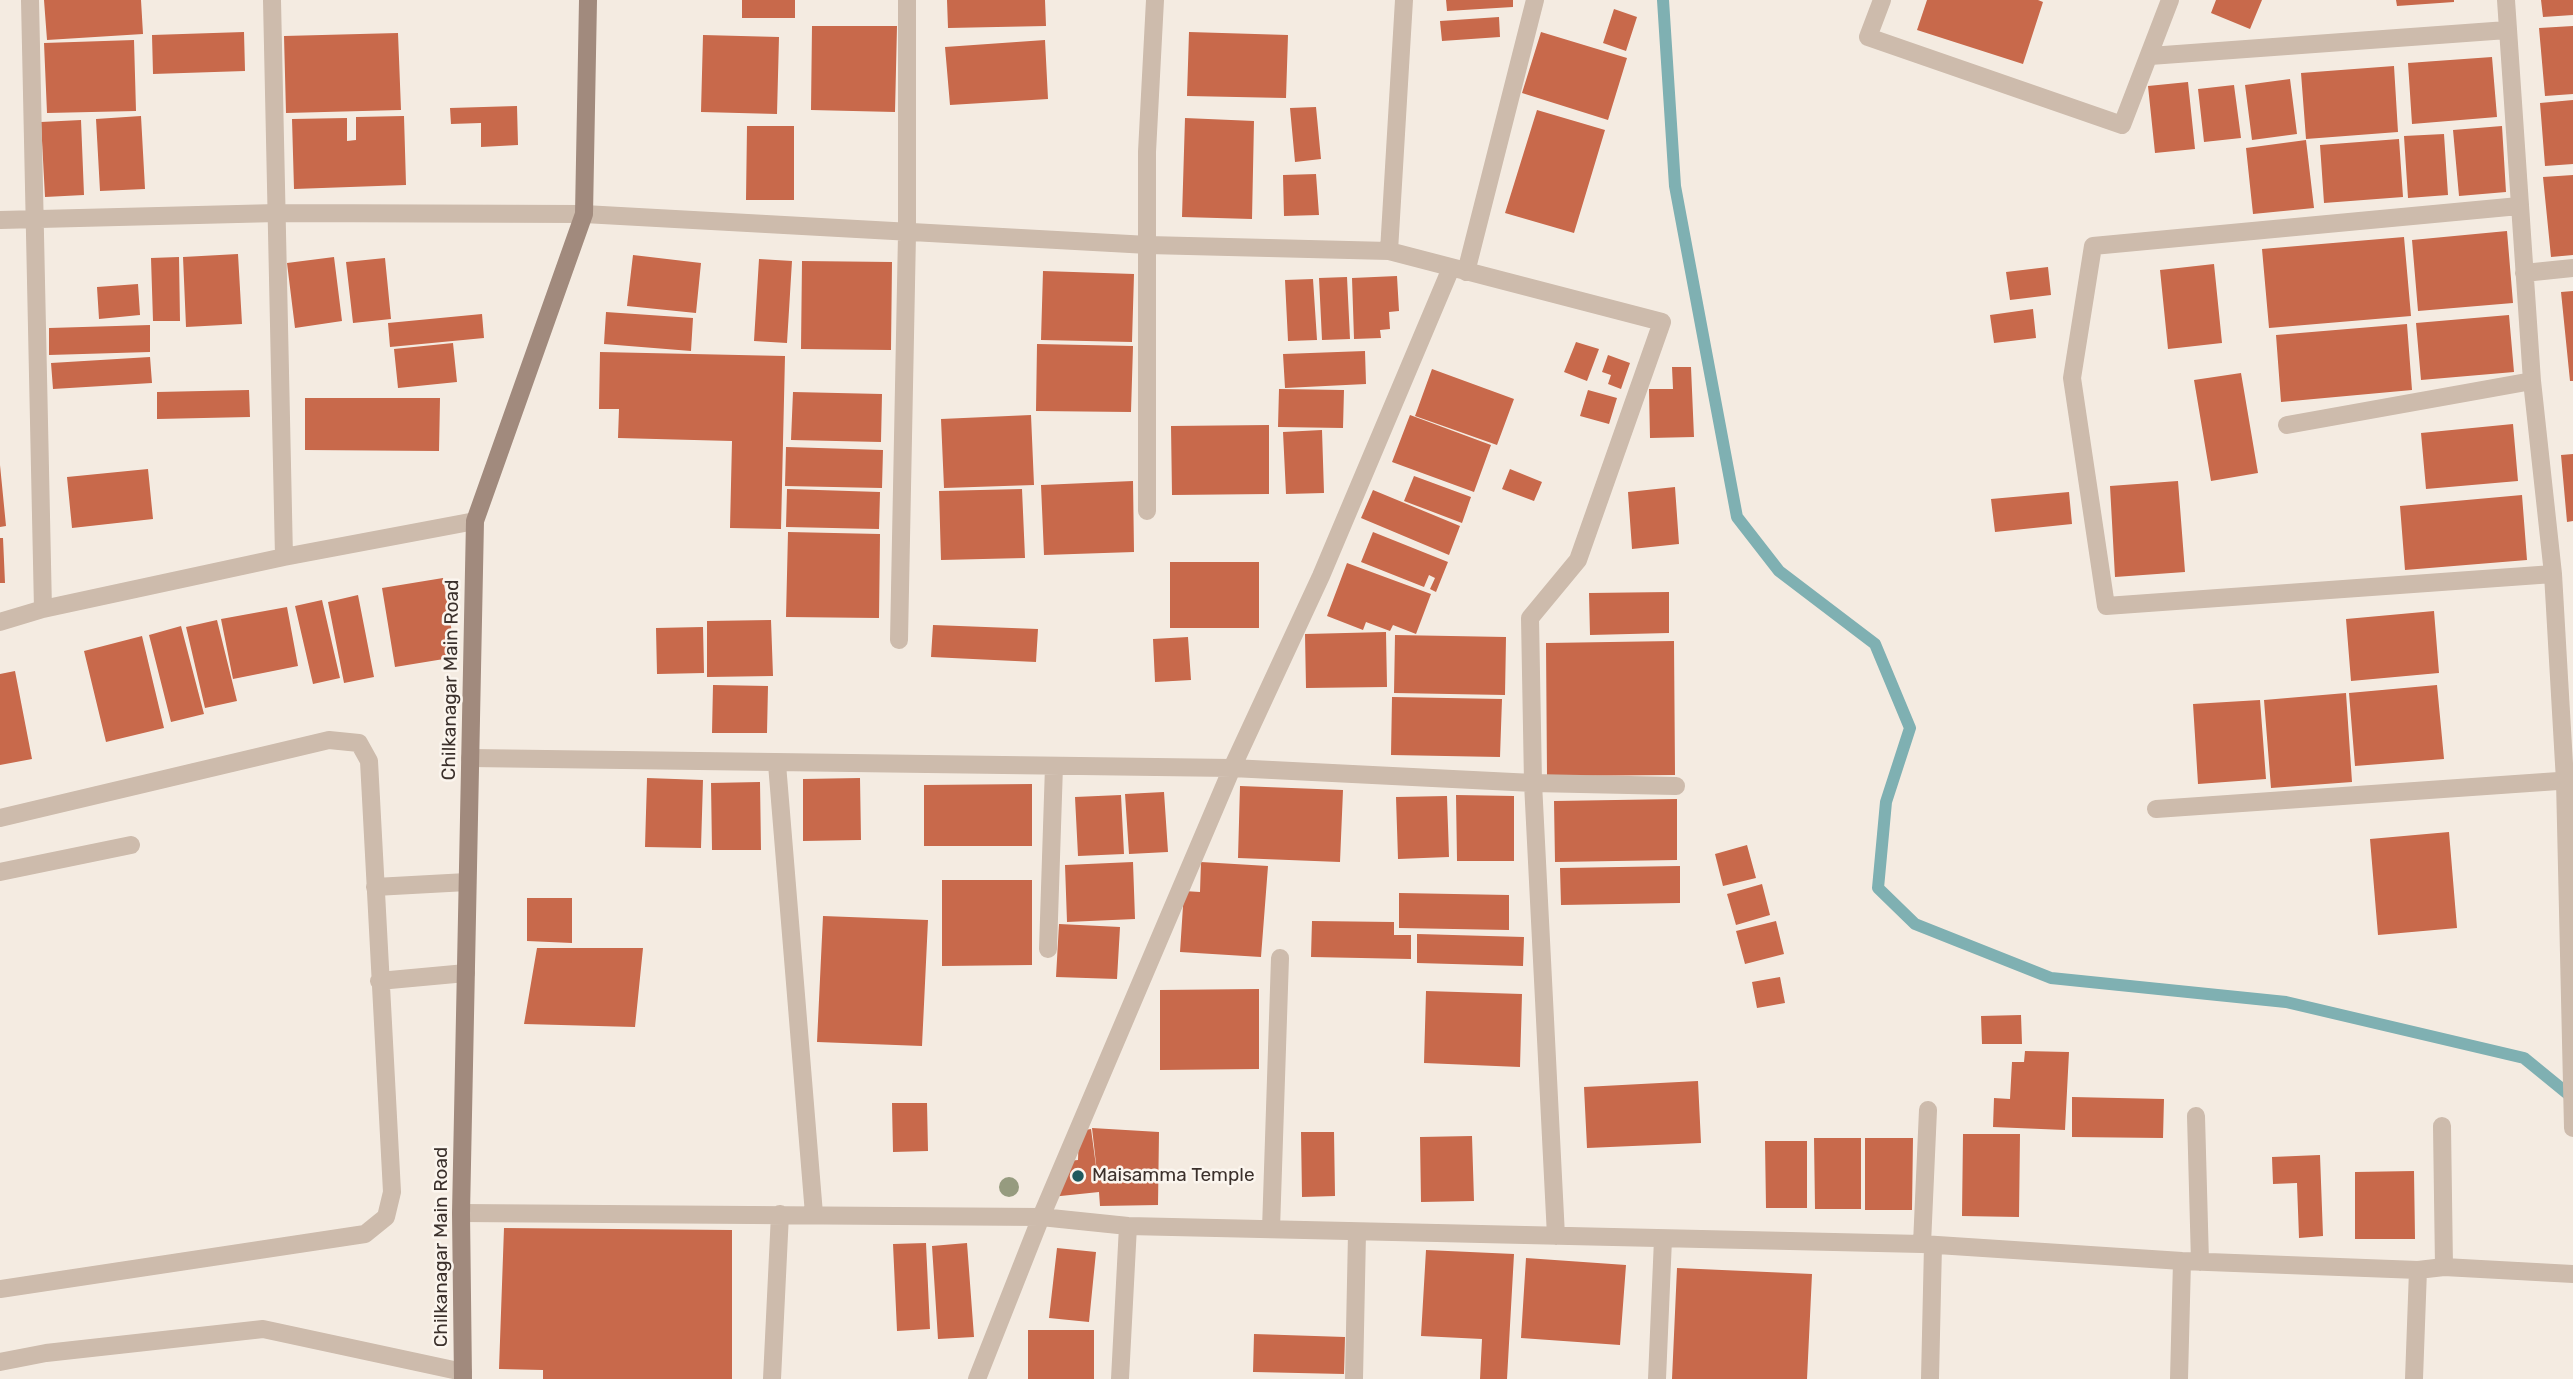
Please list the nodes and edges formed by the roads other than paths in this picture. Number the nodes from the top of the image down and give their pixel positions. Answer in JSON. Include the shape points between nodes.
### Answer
{"nodes":[{"id":1,"x":30,"y":0,"type":"edge"},
{"id":2,"x":272,"y":0,"type":"edge"},
{"id":3,"x":588,"y":0,"type":"edge"},
{"id":4,"x":907,"y":0,"type":"edge"},
{"id":5,"x":1155,"y":0,"type":"edge"},
{"id":6,"x":1404,"y":0,"type":"edge"},
{"id":7,"x":1535,"y":0,"type":"edge"},
{"id":8,"x":1882,"y":0,"type":"edge"},
{"id":9,"x":2170,"y":0,"type":"edge"},
{"id":10,"x":2506,"y":0,"type":"edge"},
{"id":11,"x":2507,"y":30,"type":"junction"},
{"id":12,"x":2150,"y":56,"type":"junction"},
{"id":13,"x":2519,"y":206,"type":"junction"},
{"id":14,"x":277,"y":214,"type":"junction"},
{"id":15,"x":583,"y":214,"type":"junction"},
{"id":16,"x":0,"y":220,"type":"edge"},
{"id":17,"x":37,"y":220,"type":"junction"},
{"id":18,"x":907,"y":234,"type":"junction"},
{"id":19,"x":1148,"y":245,"type":"junction"},
{"id":20,"x":1389,"y":251,"type":"junction"},
{"id":21,"x":2573,"y":268,"type":"edge"},
{"id":22,"x":1459,"y":270,"type":"junction"},
{"id":23,"x":2524,"y":272,"type":"junction"},
{"id":24,"x":2532,"y":381,"type":"junction"},
{"id":25,"x":2287,"y":425,"type":"dead end"},
{"id":26,"x":1147,"y":511,"type":"dead end"},
{"id":27,"x":475,"y":521,"type":"junction"},
{"id":28,"x":284,"y":557,"type":"junction"},
{"id":29,"x":2553,"y":574,"type":"junction"},
{"id":30,"x":43,"y":610,"type":"junction"},
{"id":31,"x":0,"y":622,"type":"edge"},
{"id":32,"x":899,"y":640,"type":"dead end"},
{"id":33,"x":470,"y":758,"type":"junction"},
{"id":34,"x":777,"y":764,"type":"junction"},
{"id":35,"x":1054,"y":766,"type":"junction"},
{"id":36,"x":1232,"y":768,"type":"junction"},
{"id":37,"x":2569,"y":780,"type":"edge"},
{"id":38,"x":1533,"y":783,"type":"junction"},
{"id":39,"x":1676,"y":786,"type":"dead end"},
{"id":40,"x":2156,"y":810,"type":"dead end"},
{"id":41,"x":0,"y":818,"type":"edge"},
{"id":42,"x":131,"y":845,"type":"dead end"},
{"id":43,"x":0,"y":872,"type":"edge"},
{"id":44,"x":467,"y":882,"type":"junction"},
{"id":45,"x":375,"y":887,"type":"junction"},
{"id":46,"x":1048,"y":949,"type":"dead end"},
{"id":47,"x":1280,"y":958,"type":"dead end"},
{"id":48,"x":466,"y":973,"type":"junction"},
{"id":49,"x":379,"y":981,"type":"junction"},
{"id":50,"x":2571,"y":1058,"type":"edge"},
{"id":51,"x":1928,"y":1110,"type":"dead end"},
{"id":52,"x":2196,"y":1116,"type":"dead end"},
{"id":53,"x":2572,"y":1123,"type":"edge"},
{"id":54,"x":2442,"y":1126,"type":"dead end"},
{"id":55,"x":460,"y":1213,"type":"junction"},
{"id":56,"x":780,"y":1214,"type":"junction"},
{"id":57,"x":814,"y":1214,"type":"junction"},
{"id":58,"x":1041,"y":1217,"type":"junction"},
{"id":59,"x":1128,"y":1226,"type":"junction"},
{"id":60,"x":1271,"y":1229,"type":"junction"},
{"id":61,"x":1357,"y":1233,"type":"junction"},
{"id":62,"x":1556,"y":1236,"type":"junction"},
{"id":63,"x":1663,"y":1239,"type":"junction"},
{"id":64,"x":1928,"y":1245,"type":"junction"},
{"id":65,"x":2182,"y":1261,"type":"junction"},
{"id":66,"x":2200,"y":1262,"type":"junction"},
{"id":67,"x":2444,"y":1267,"type":"junction"},
{"id":68,"x":2418,"y":1270,"type":"junction"},
{"id":69,"x":2573,"y":1274,"type":"edge"},
{"id":70,"x":0,"y":1289,"type":"edge"},
{"id":71,"x":0,"y":1362,"type":"edge"},
{"id":72,"x":463,"y":1376,"type":"edge"},
{"id":73,"x":772,"y":1379,"type":"edge"},
{"id":74,"x":977,"y":1379,"type":"edge"},
{"id":75,"x":1120,"y":1379,"type":"edge"},
{"id":76,"x":1354,"y":1379,"type":"edge"},
{"id":77,"x":1657,"y":1379,"type":"edge"},
{"id":78,"x":1930,"y":1379,"type":"edge"},
{"id":79,"x":2179,"y":1379,"type":"edge"},
{"id":80,"x":2414,"y":1379,"type":"edge"}],
"edges":[{"from":1,"to":17,"type":"street"},
{"from":2,"to":14,"type":"street"},
{"from":3,"to":15,"type":"main road","name":"Chilkanagar Main Road"},
{"from":4,"to":18,"type":"street"},
{"from":5,"to":19,"type":"street","via":[[1147,152]]},
{"from":6,"to":20,"type":"street"},
{"from":7,"to":22,"type":"street"},
{"from":8,"to":12,"type":"street","via":[[1868,37],[2122,125]]},
{"from":9,"to":12,"type":"street"},
{"from":10,"to":11,"type":"street"},
{"from":11,"to":12,"type":"street"},
{"from":11,"to":13,"type":"street"},
{"from":13,"to":23,"type":"street"},
{"from":13,"to":29,"type":"street","via":[[2094,246],[2072,378],[2106,606]]},
{"from":14,"to":15,"type":"street"},
{"from":14,"to":17,"type":"street"},
{"from":14,"to":28,"type":"street"},
{"from":15,"to":18,"type":"street"},
{"from":15,"to":27,"type":"main road","name":"Chilkanagar Main Road"},
{"from":16,"to":17,"type":"street"},
{"from":17,"to":30,"type":"street"},
{"from":18,"to":19,"type":"street"},
{"from":18,"to":32,"type":"street"},
{"from":19,"to":20,"type":"street"},
{"from":19,"to":26,"type":"street"},
{"from":20,"to":22,"type":"street"},
{"from":21,"to":23,"type":"street"},
{"from":22,"to":36,"type":"street"},
{"from":22,"to":38,"type":"street","via":[[1662,322],[1578,560],[1530,618]]},
{"from":23,"to":24,"type":"street"},
{"from":24,"to":25,"type":"street"},
{"from":24,"to":29,"type":"street"},
{"from":27,"to":28,"type":"street"},
{"from":27,"to":33,"type":"main road","name":"Chilkanagar Main Road"},
{"from":28,"to":30,"type":"street"},
{"from":29,"to":37,"type":"street"},
{"from":30,"to":31,"type":"street"},
{"from":33,"to":34,"type":"street"},
{"from":33,"to":44,"type":"main road","name":"Chilkanagar Main Road"},
{"from":34,"to":35,"type":"street"},
{"from":34,"to":57,"type":"street"},
{"from":35,"to":36,"type":"street"},
{"from":35,"to":46,"type":"street"},
{"from":36,"to":38,"type":"street"},
{"from":36,"to":58,"type":"street"},
{"from":37,"to":40,"type":"street"},
{"from":37,"to":50,"type":"street"},
{"from":38,"to":39,"type":"street"},
{"from":38,"to":62,"type":"street"},
{"from":41,"to":45,"type":"street","via":[[329,740],[359,743],[369,761]]},
{"from":42,"to":43,"type":"street"},
{"from":44,"to":45,"type":"street"},
{"from":44,"to":48,"type":"main road","name":"Chilkanagar Main Road"},
{"from":45,"to":49,"type":"street"},
{"from":47,"to":60,"type":"street"},
{"from":48,"to":49,"type":"street"},
{"from":48,"to":55,"type":"main road","name":"Chilkanagar Main Road"},
{"from":49,"to":70,"type":"street","via":[[392,1192],[386,1217],[365,1234]]},
{"from":50,"to":53,"type":"street"},
{"from":51,"to":64,"type":"street"},
{"from":52,"to":66,"type":"street"},
{"from":54,"to":67,"type":"street"},
{"from":55,"to":56,"type":"street"},
{"from":55,"to":72,"type":"main road","name":"Chilkanagar Main Road"},
{"from":56,"to":57,"type":"street"},
{"from":56,"to":73,"type":"street"},
{"from":57,"to":58,"type":"street"},
{"from":58,"to":59,"type":"street"},
{"from":58,"to":74,"type":"street"},
{"from":59,"to":60,"type":"street"},
{"from":59,"to":75,"type":"street"},
{"from":60,"to":61,"type":"street"},
{"from":61,"to":62,"type":"street"},
{"from":61,"to":76,"type":"street"},
{"from":62,"to":63,"type":"street"},
{"from":63,"to":64,"type":"street"},
{"from":63,"to":77,"type":"street"},
{"from":64,"to":65,"type":"street"},
{"from":64,"to":78,"type":"street"},
{"from":65,"to":66,"type":"street"},
{"from":65,"to":79,"type":"street"},
{"from":66,"to":68,"type":"street"},
{"from":67,"to":68,"type":"street"},
{"from":67,"to":69,"type":"street"},
{"from":68,"to":80,"type":"street"},
{"from":71,"to":72,"type":"street","via":[[263,1329]]}]}
